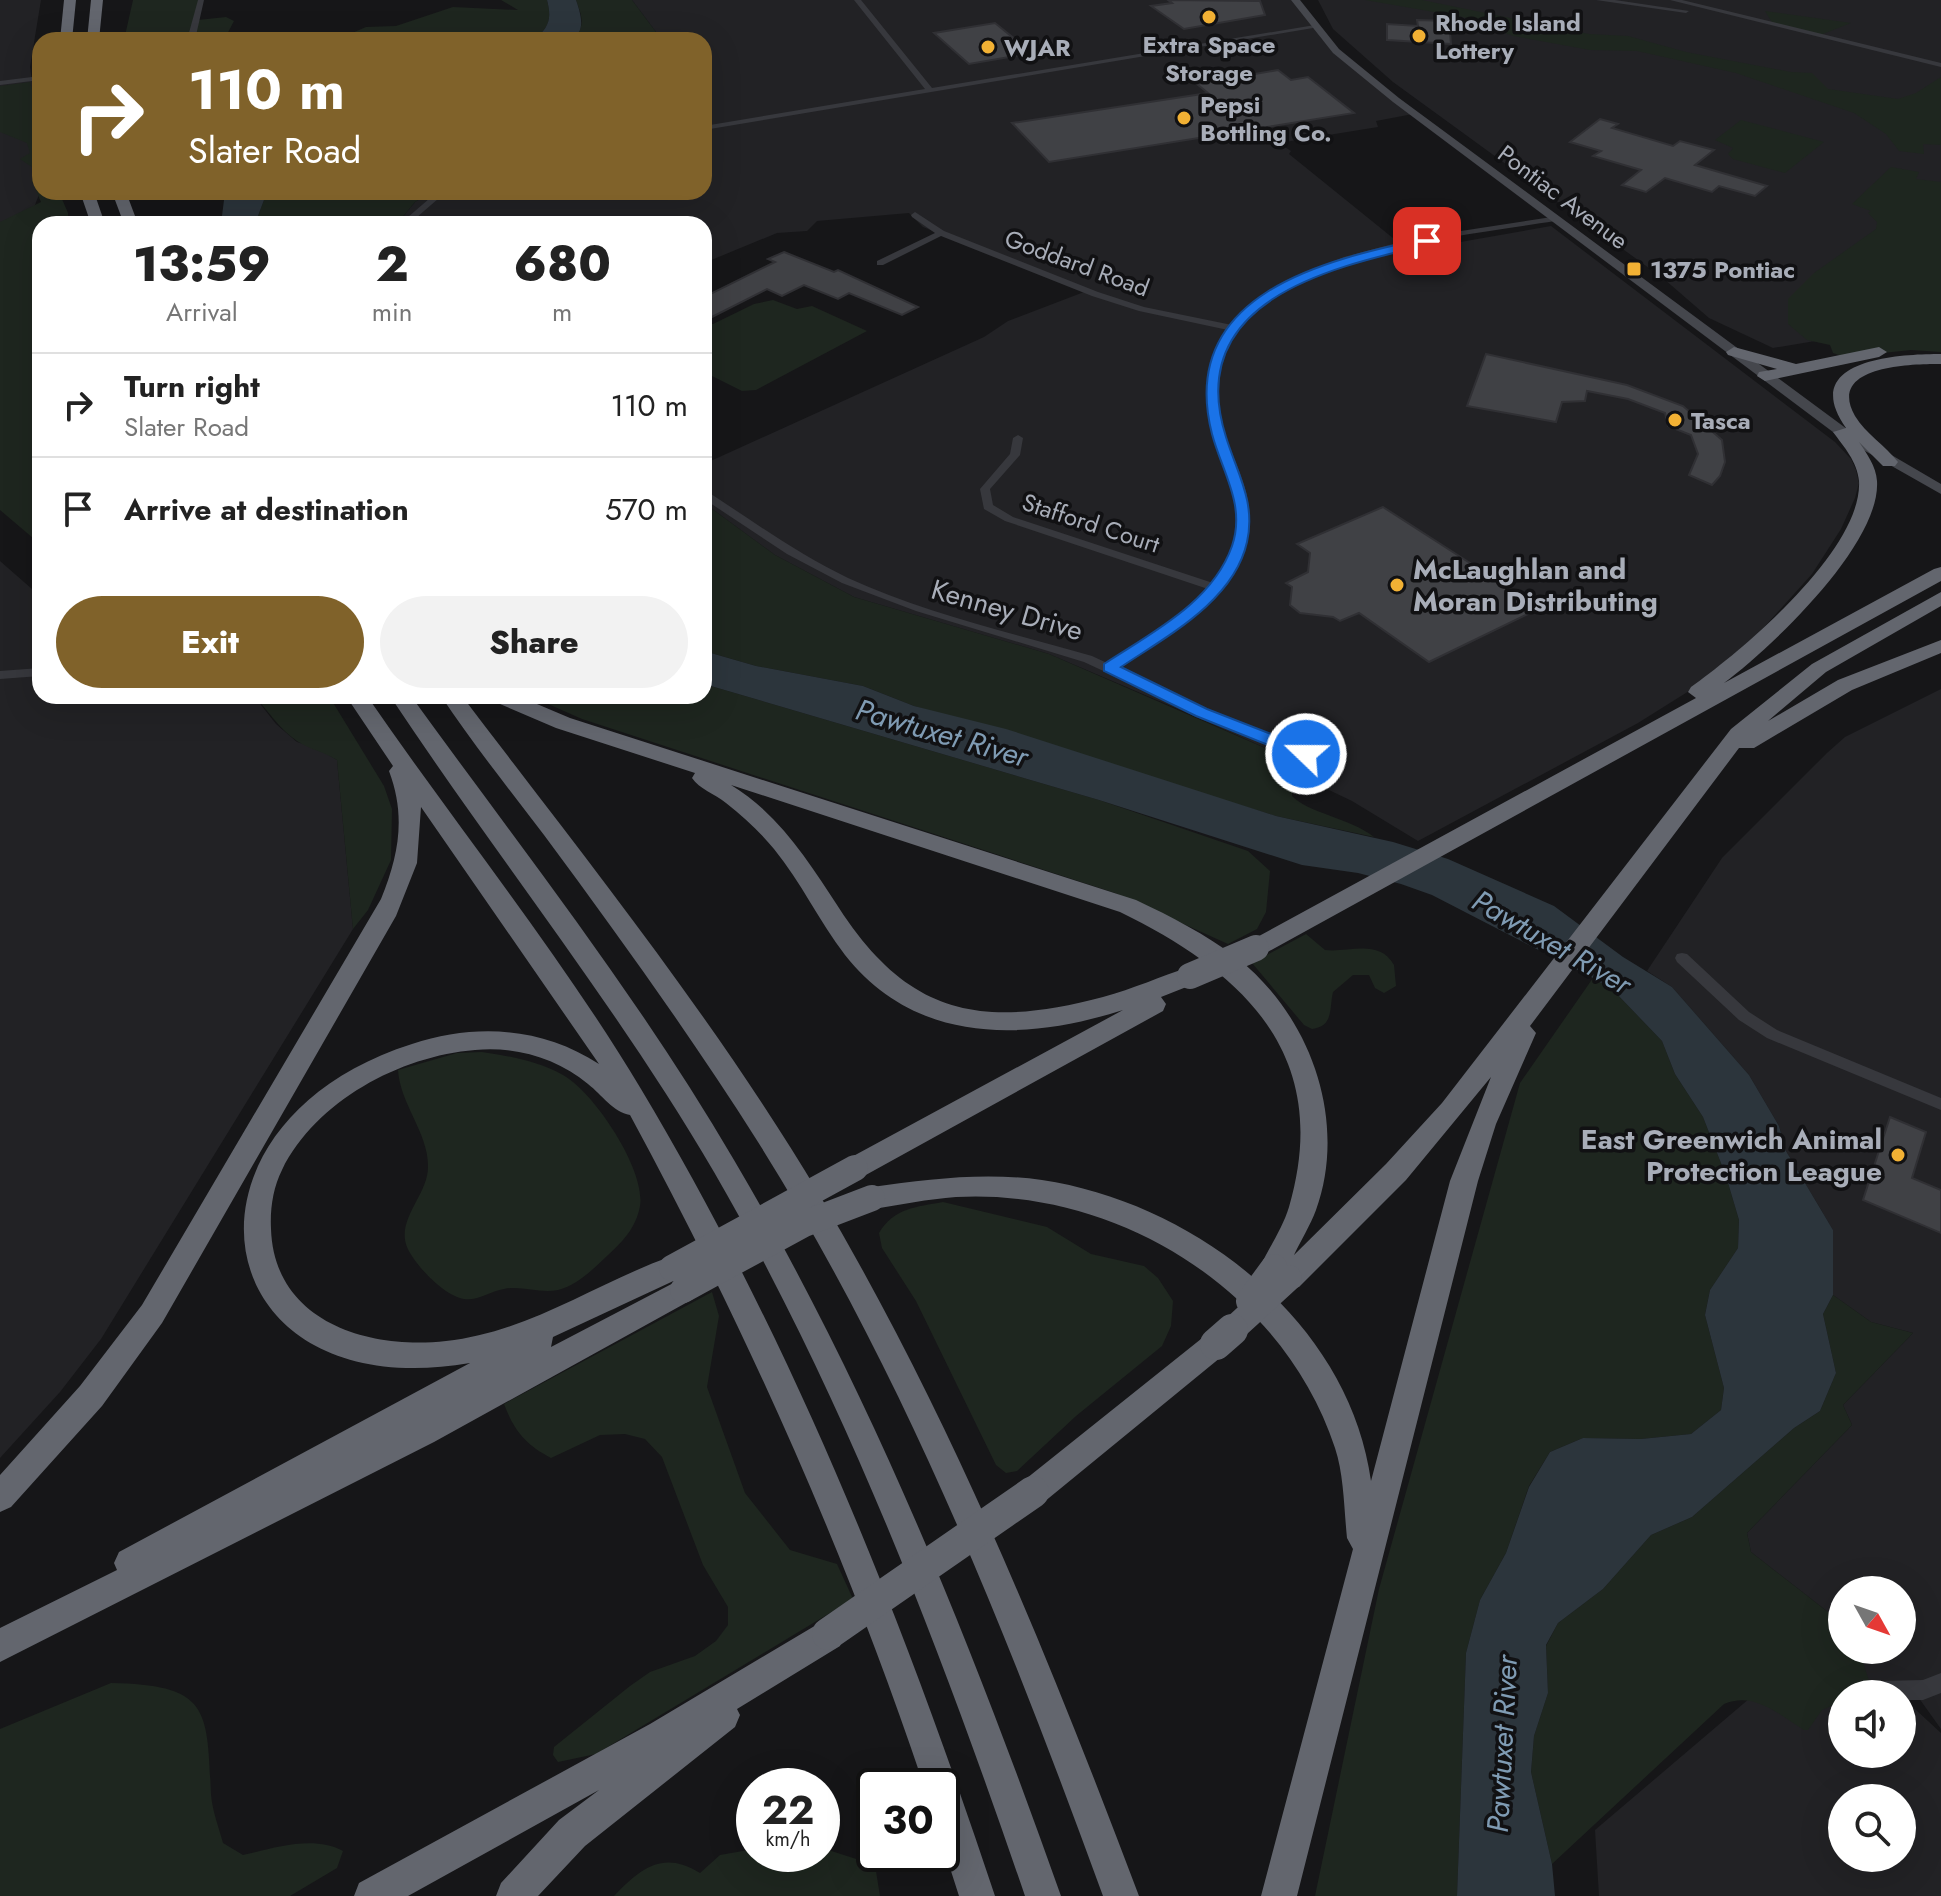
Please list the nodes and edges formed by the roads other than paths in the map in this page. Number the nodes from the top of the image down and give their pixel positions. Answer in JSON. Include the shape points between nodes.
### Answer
{"nodes":[{"id":1,"x":70,"y":0,"type":"edge"},
{"id":2,"x":97,"y":0,"type":"edge"},
{"id":3,"x":201,"y":0,"type":"edge"},
{"id":4,"x":857,"y":0,"type":"edge"},
{"id":5,"x":1295,"y":0,"type":"edge"},
{"id":6,"x":1599,"y":0,"type":"edge"},
{"id":7,"x":1673,"y":0,"type":"edge"},
{"id":8,"x":1750,"y":19,"type":"junction"},
{"id":9,"x":1315,"y":27,"type":"junction"},
{"id":10,"x":67,"y":32,"type":"edge"},
{"id":11,"x":94,"y":32,"type":"edge"},
{"id":12,"x":193,"y":32,"type":"edge"},
{"id":13,"x":1941,"y":65,"type":"edge"},
{"id":14,"x":32,"y":79,"type":"edge"},
{"id":15,"x":0,"y":83,"type":"edge"},
{"id":16,"x":930,"y":90,"type":"junction"},
{"id":17,"x":712,"y":127,"type":"edge"},
{"id":18,"x":432,"y":200,"type":"edge"},
{"id":19,"x":915,"y":215,"type":"dead end"},
{"id":20,"x":414,"y":216,"type":"edge"},
{"id":21,"x":1555,"y":218,"type":"junction"},
{"id":22,"x":941,"y":233,"type":"junction"},
{"id":23,"x":880,"y":263,"type":"dead end"},
{"id":24,"x":1232,"y":328,"type":"junction"},
{"id":25,"x":1734,"y":352,"type":"junction"},
{"id":26,"x":1941,"y":352,"type":"edge"},
{"id":27,"x":1941,"y":359,"type":"edge"},
{"id":28,"x":1800,"y":368,"type":"junction"},
{"id":29,"x":1765,"y":376,"type":"junction"},
{"id":30,"x":1842,"y":432,"type":"junction"},
{"id":31,"x":1018,"y":438,"type":"dead end"},
{"id":32,"x":1889,"y":462,"type":"junction"},
{"id":33,"x":1941,"y":490,"type":"edge"},
{"id":34,"x":712,"y":499,"type":"edge"},
{"id":35,"x":1941,"y":573,"type":"edge"},
{"id":36,"x":1216,"y":588,"type":"junction"},
{"id":37,"x":1941,"y":598,"type":"edge"},
{"id":38,"x":1941,"y":646,"type":"edge"},
{"id":39,"x":1110,"y":667,"type":"junction"},
{"id":40,"x":32,"y":673,"type":"edge"},
{"id":41,"x":0,"y":675,"type":"edge"},
{"id":42,"x":361,"y":704,"type":"edge"},
{"id":43,"x":406,"y":704,"type":"edge"},
{"id":44,"x":457,"y":704,"type":"edge"},
{"id":45,"x":520,"y":704,"type":"edge"},
{"id":46,"x":374,"y":724,"type":"junction"},
{"id":47,"x":595,"y":734,"type":"junction"},
{"id":48,"x":1306,"y":754,"type":"dead end"},
{"id":49,"x":1705,"y":774,"type":"junction"},
{"id":50,"x":1554,"y":785,"type":"junction"},
{"id":51,"x":1682,"y":958,"type":"dead end"},
{"id":52,"x":1192,"y":979,"type":"junction"},
{"id":53,"x":1545,"y":989,"type":"junction"},
{"id":54,"x":1941,"y":1104,"type":"edge"},
{"id":55,"x":679,"y":1183,"type":"junction"},
{"id":56,"x":1282,"y":1273,"type":"junction"},
{"id":57,"x":677,"y":1279,"type":"junction"},
{"id":58,"x":0,"y":1497,"type":"edge"},
{"id":59,"x":1357,"y":1592,"type":"junction"},
{"id":60,"x":0,"y":1634,"type":"edge"},
{"id":61,"x":828,"y":1634,"type":"junction"},
{"id":62,"x":0,"y":1646,"type":"edge"},
{"id":63,"x":1941,"y":1683,"type":"edge"},
{"id":64,"x":1916,"y":1690,"type":"edge"},
{"id":65,"x":934,"y":1768,"type":"edge"},
{"id":66,"x":960,"y":1845,"type":"edge"},
{"id":67,"x":975,"y":1890,"type":"edge"},
{"id":68,"x":372,"y":1896,"type":"edge"},
{"id":69,"x":514,"y":1896,"type":"edge"},
{"id":70,"x":1043,"y":1896,"type":"edge"},
{"id":71,"x":1121,"y":1896,"type":"edge"},
{"id":72,"x":1279,"y":1896,"type":"edge"}],
"edges":[{"from":1,"to":10,"type":"highway"},
{"from":2,"to":11,"type":"highway"},
{"from":3,"to":12,"type":"street"},
{"from":4,"to":16,"type":"street"},
{"from":5,"to":9,"type":"main road","name":"Pontiac Avenue"},
{"from":6,"to":8,"type":"street"},
{"from":7,"to":8,"type":"street"},
{"from":8,"to":13,"type":"street"},
{"from":9,"to":16,"type":"street"},
{"from":9,"to":21,"type":"main road","name":"Pontiac Avenue","via":[[1352,65]]},
{"from":14,"to":15,"type":"street"},
{"from":16,"to":17,"type":"street"},
{"from":18,"to":20,"type":"street"},
{"from":19,"to":22,"type":"street","name":"Goddard Road"},
{"from":21,"to":24,"type":"street","via":[[1352,258],[1281,287]]},
{"from":21,"to":25,"type":"main road","name":"Pontiac Avenue"},
{"from":22,"to":23,"type":"street"},
{"from":22,"to":24,"type":"street","name":"Goddard Road","via":[[1126,305]]},
{"from":24,"to":36,"type":"street","via":[[1216,358],[1212,403],[1238,485],[1243,531]]},
{"from":25,"to":28,"type":"highway"},
{"from":25,"to":29,"type":"main road","name":"Pontiac Avenue"},
{"from":26,"to":28,"type":"highway","via":[[1888,351]]},
{"from":27,"to":32,"type":"highway","via":[[1879,363],[1855,374],[1842,389],[1846,415]]},
{"from":28,"to":29,"type":"highway"},
{"from":29,"to":30,"type":"main road","name":"Pontiac Avenue"},
{"from":30,"to":32,"type":"main road","name":"Pontiac Avenue"},
{"from":30,"to":50,"type":"highway","via":[[1862,461],[1868,490],[1847,537],[1809,592],[1720,676]]},
{"from":31,"to":36,"type":"street","name":"Stafford Court","via":[[1015,455],[985,489],[985,501],[994,512]]},
{"from":32,"to":33,"type":"main road","name":"Pontiac Avenue"},
{"from":34,"to":39,"type":"street","name":"Kenney Drive","via":[[846,581]]},
{"from":35,"to":50,"type":"highway"},
{"from":36,"to":39,"type":"street","via":[[1188,615]]},
{"from":37,"to":49,"type":"highway","via":[[1805,678],[1752,722]]},
{"from":38,"to":49,"type":"highway","via":[[1816,700]]},
{"from":39,"to":48,"type":"street","name":"Kenney Drive"},
{"from":40,"to":41,"type":"street"},
{"from":42,"to":46,"type":"highway"},
{"from":43,"to":70,"type":"highway","via":[[664,1071],[786,1278],[919,1560]]},
{"from":44,"to":71,"type":"highway","via":[[711,1048],[852,1277],[999,1584]]},
{"from":45,"to":47,"type":"highway"},
{"from":46,"to":55,"type":"highway","via":[[609,1058]]},
{"from":46,"to":58,"type":"highway","via":[[406,784],[412,812],[407,860],[394,897],[152,1314],[91,1396]]},
{"from":47,"to":52,"type":"highway","via":[[691,772],[756,812],[791,850],[866,964],[922,1003],[985,1020],[1040,1021],[1115,1006]]},
{"from":47,"to":56,"type":"highway","via":[[1128,906],[1180,930],[1216,955],[1275,1013],[1301,1060],[1314,1099],[1312,1186]]},
{"from":49,"to":53,"type":"highway"},
{"from":50,"to":52,"type":"highway","bridge":true},
{"from":51,"to":54,"type":"street","via":[[1744,1016],[1772,1034]]},
{"from":52,"to":57,"type":"highway","bridge":true,"via":[[855,1168]]},
{"from":53,"to":56,"type":"highway","via":[[1418,1148]]},
{"from":53,"to":59,"type":"highway","via":[[1493,1099],[1464,1181]]},
{"from":55,"to":57,"type":"highway","via":[[622,1100],[593,1073],[529,1044],[467,1041],[414,1052],[380,1066],[317,1107],[273,1163],[256,1222],[261,1265],[292,1312],[331,1339],[385,1353],[432,1355],[483,1347]]},
{"from":55,"to":65,"type":"highway","via":[[744,1305],[811,1450],[894,1652]]},
{"from":56,"to":61,"type":"highway","bridge":true,"via":[[1216,1344],[1033,1492]]},
{"from":57,"to":59,"type":"highway","bridge":true,"via":[[872,1198],[919,1188],[1007,1186],[1062,1195],[1108,1207],[1161,1230],[1234,1276],[1269,1308],[1306,1354],[1342,1421],[1353,1455],[1362,1507]]},
{"from":57,"to":60,"type":"highway"},
{"from":57,"to":62,"type":"highway","via":[[423,1432]]},
{"from":59,"to":72,"type":"highway"},
{"from":61,"to":68,"type":"highway","via":[[563,1794]]},
{"from":61,"to":69,"type":"highway","via":[[572,1833]]},
{"from":63,"to":64,"type":"street"},
{"from":66,"to":67,"type":"highway"}]}
